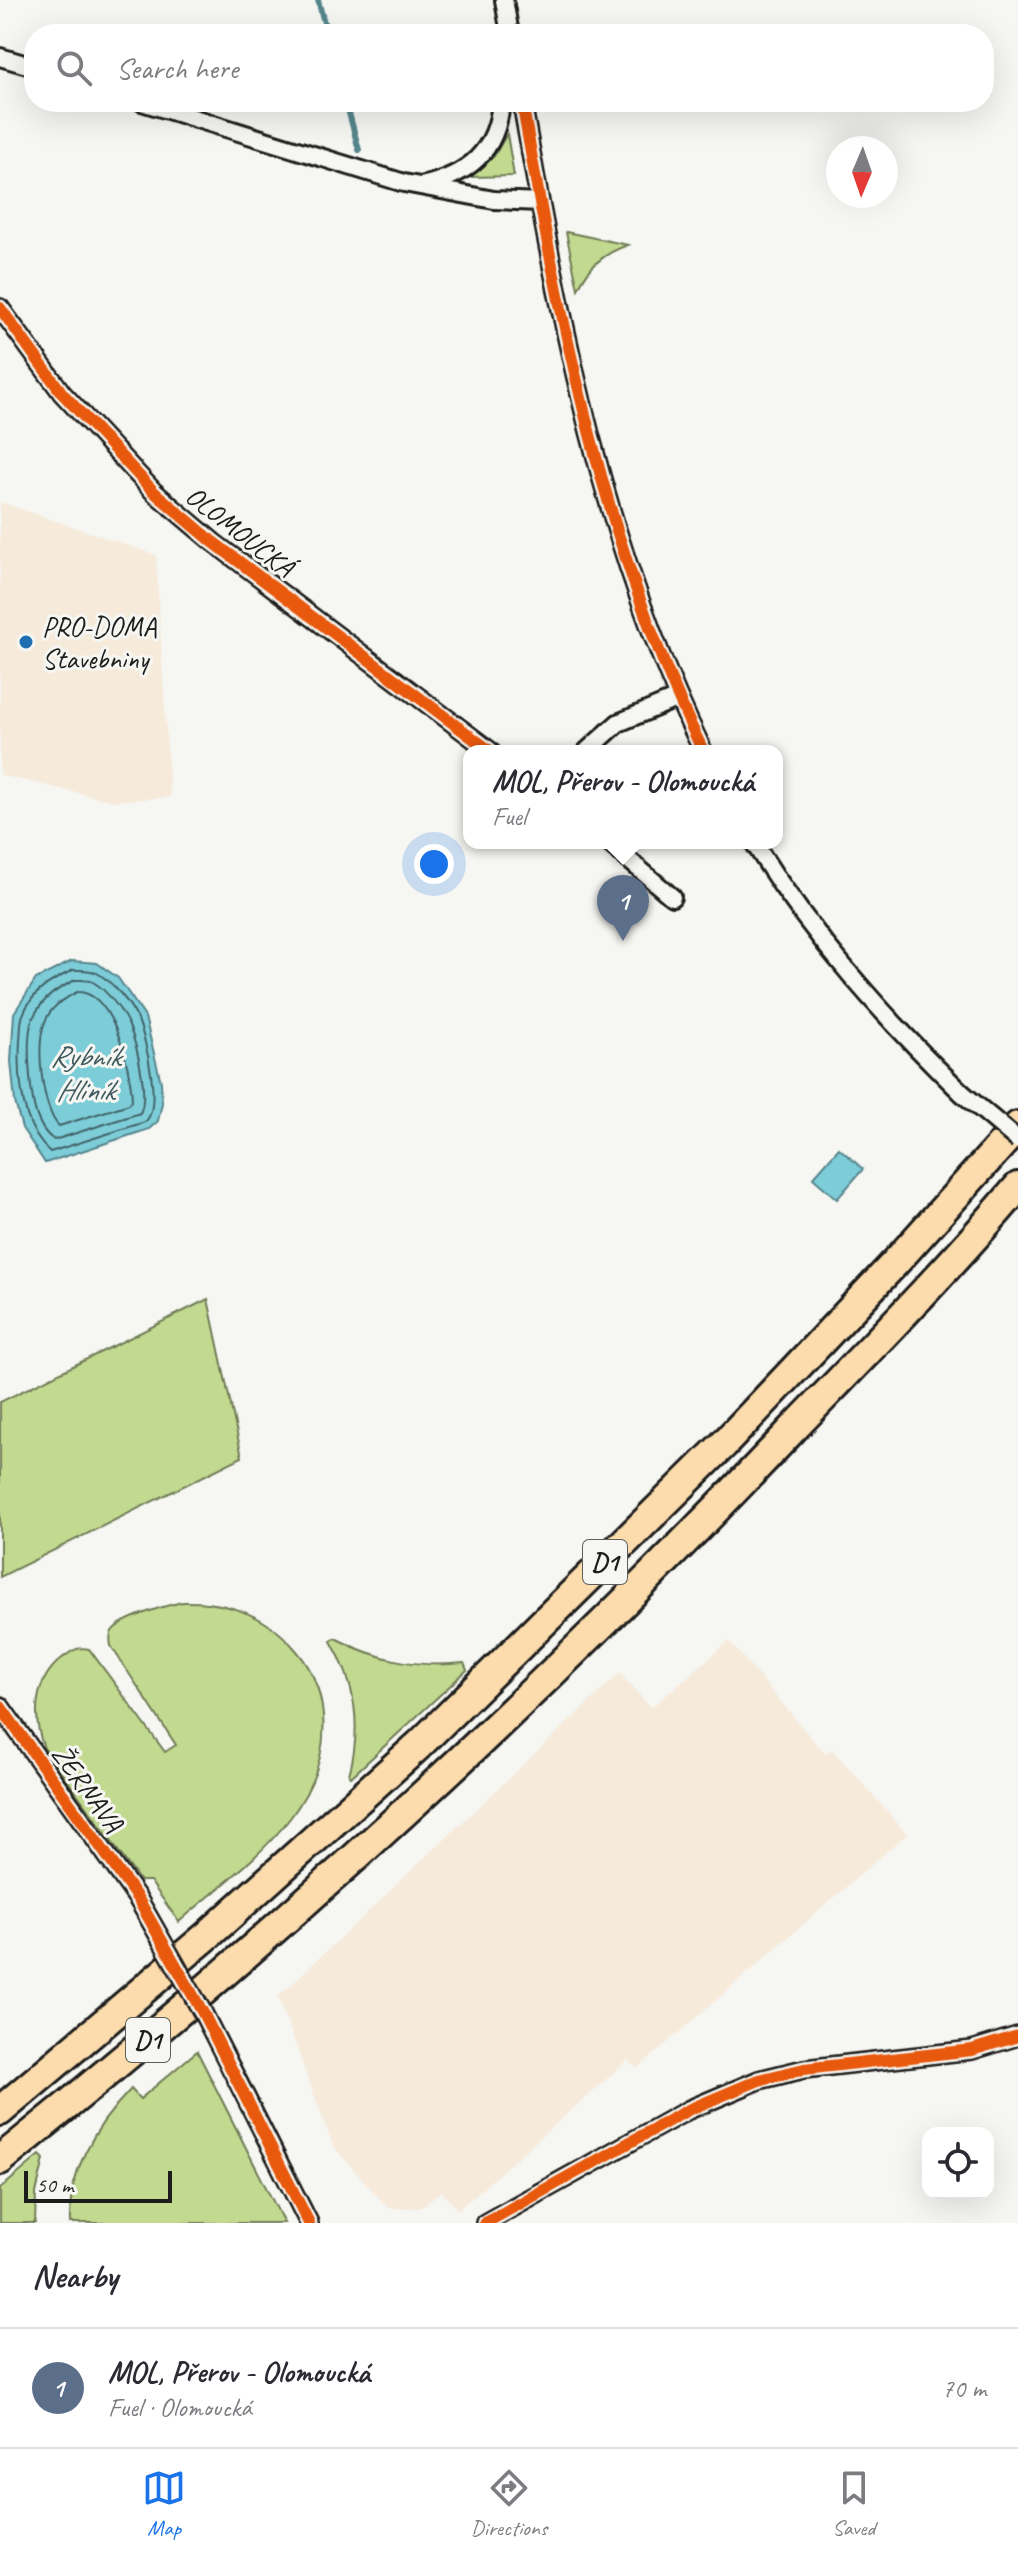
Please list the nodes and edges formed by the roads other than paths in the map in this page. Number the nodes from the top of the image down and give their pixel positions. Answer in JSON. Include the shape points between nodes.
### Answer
{"nodes":[{"id":1,"x":504,"y":0,"type":"edge"},
{"id":2,"x":503,"y":24,"type":"edge"},
{"id":3,"x":508,"y":24,"type":"edge"},
{"id":4,"x":0,"y":57,"type":"edge"},
{"id":5,"x":24,"y":64,"type":"edge"},
{"id":6,"x":173,"y":112,"type":"edge"},
{"id":7,"x":499,"y":112,"type":"edge"},
{"id":8,"x":524,"y":112,"type":"edge"},
{"id":9,"x":418,"y":186,"type":"junction"},
{"id":10,"x":540,"y":202,"type":"junction"},
{"id":11,"x":0,"y":308,"type":"edge"},
{"id":12,"x":678,"y":698,"type":"junction"},
{"id":13,"x":482,"y":745,"type":"edge"},
{"id":14,"x":594,"y":745,"type":"edge"},
{"id":15,"x":700,"y":745,"type":"edge"},
{"id":16,"x":616,"y":849,"type":"edge"},
{"id":17,"x":758,"y":849,"type":"edge"},
{"id":18,"x":672,"y":897,"type":"dead end"},
{"id":19,"x":1018,"y":1126,"type":"edge"},
{"id":20,"x":1018,"y":1140,"type":"edge"},
{"id":21,"x":1016,"y":1190,"type":"edge"},
{"id":22,"x":0,"y":1706,"type":"edge"},
{"id":23,"x":1018,"y":2036,"type":"edge"},
{"id":24,"x":0,"y":2111,"type":"edge"},
{"id":25,"x":0,"y":2160,"type":"edge"},
{"id":26,"x":309,"y":2223,"type":"edge"},
{"id":27,"x":485,"y":2223,"type":"edge"}],
"edges":[{"from":1,"to":2,"type":"street"},
{"from":1,"to":3,"type":"street"},
{"from":4,"to":5,"type":"street"},
{"from":6,"to":9,"type":"street"},
{"from":7,"to":9,"type":"street","via":[[494,135],[477,159],[451,177]]},
{"from":8,"to":10,"type":"street"},
{"from":9,"to":10,"type":"street"},
{"from":10,"to":12,"type":"street","via":[[610,514]]},
{"from":11,"to":13,"type":"street","name":"OLOMOUCKÁ","via":[[62,393],[164,501]]},
{"from":12,"to":14,"type":"street","via":[[618,723]]},
{"from":12,"to":15,"type":"street"},
{"from":16,"to":18,"type":"street"},
{"from":17,"to":20,"type":"street","bridge":true,"via":[[801,913],[896,1029]]},
{"from":19,"to":24,"type":"highway","number":"D1","via":[[724,1444],[419,1745],[208,1935]]},
{"from":21,"to":25,"type":"highway","number":"D1","via":[[586,1642],[292,1917]]},
{"from":22,"to":26,"type":"street","name":"ŽERNAVA","bridge":true,"via":[[138,1899],[197,2001]]},
{"from":23,"to":27,"type":"street","via":[[972,2050],[804,2069],[759,2080],[688,2110]]}]}
